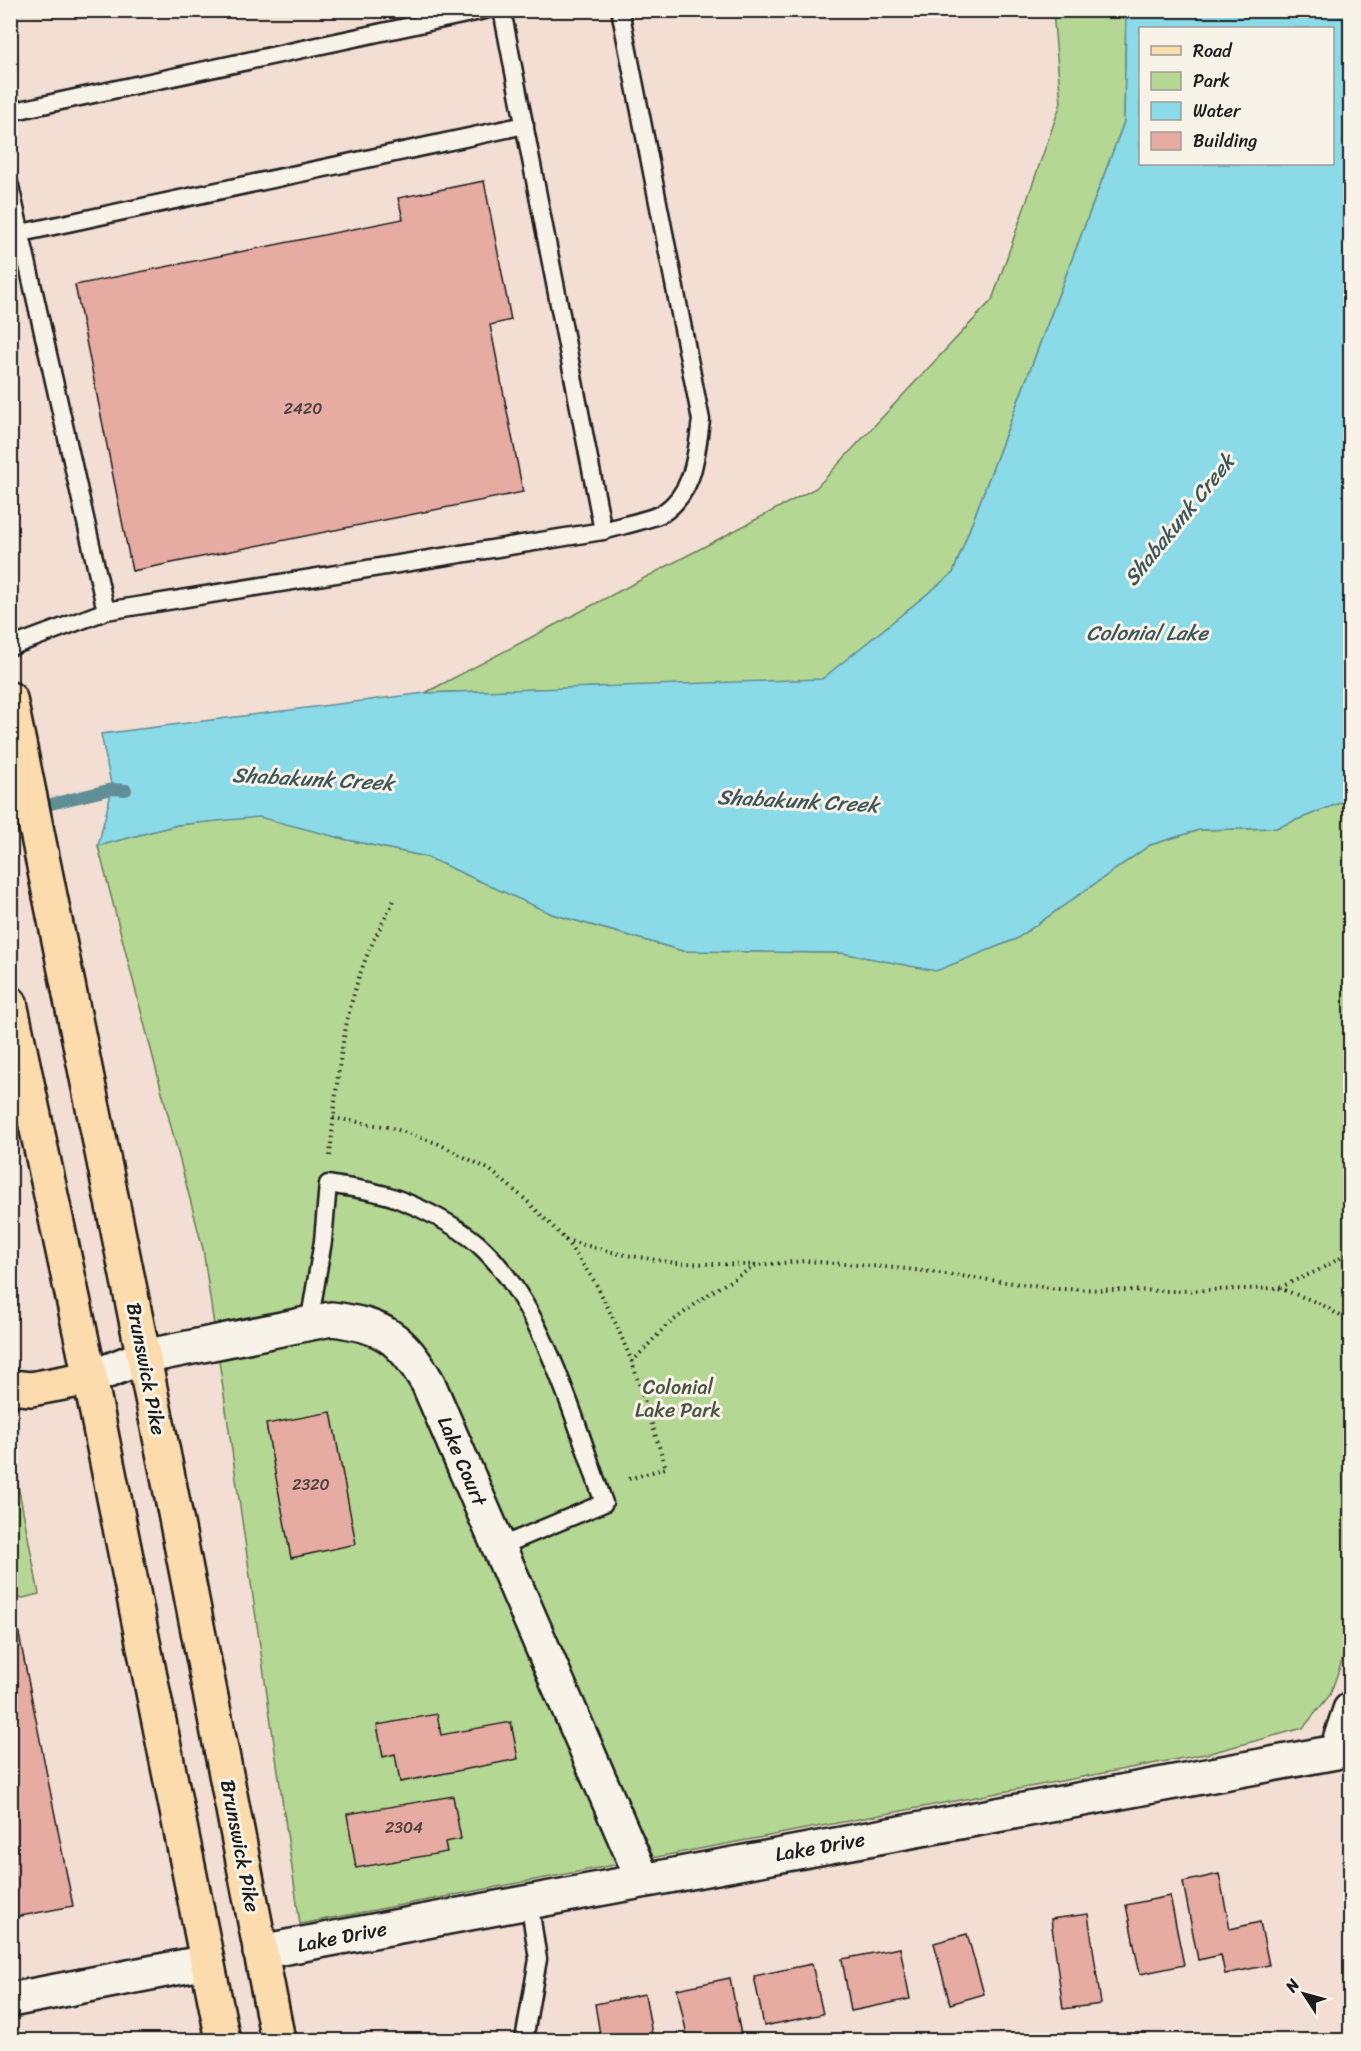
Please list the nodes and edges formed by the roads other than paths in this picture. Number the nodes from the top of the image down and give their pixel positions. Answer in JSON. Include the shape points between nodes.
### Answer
{"nodes":[{"id":1,"x":485,"y":10,"type":"edge"},
{"id":2,"x":502,"y":10,"type":"edge"},
{"id":3,"x":620,"y":10,"type":"edge"},
{"id":4,"x":10,"y":112,"type":"edge"},
{"id":5,"x":525,"y":125,"type":"junction"},
{"id":6,"x":10,"y":186,"type":"edge"},
{"id":7,"x":21,"y":233,"type":"junction"},
{"id":8,"x":603,"y":531,"type":"junction"},
{"id":9,"x":105,"y":611,"type":"junction"},
{"id":10,"x":10,"y":647,"type":"edge"},
{"id":11,"x":12,"y":704,"type":"edge"},
{"id":12,"x":10,"y":1003,"type":"edge"},
{"id":13,"x":309,"y":1324,"type":"junction"},
{"id":14,"x":143,"y":1357,"type":"junction"},
{"id":15,"x":90,"y":1378,"type":"junction"},
{"id":16,"x":10,"y":1387,"type":"edge"},
{"id":17,"x":499,"y":1547,"type":"junction"},
{"id":18,"x":1350,"y":1710,"type":"edge"},
{"id":19,"x":1346,"y":1752,"type":"edge"},
{"id":20,"x":643,"y":1880,"type":"junction"},
{"id":21,"x":529,"y":1901,"type":"junction"},
{"id":22,"x":260,"y":1952,"type":"junction"},
{"id":23,"x":207,"y":1962,"type":"junction"},
{"id":24,"x":10,"y":2000,"type":"edge"},
{"id":25,"x":223,"y":2040,"type":"edge"},
{"id":26,"x":278,"y":2040,"type":"edge"},
{"id":27,"x":524,"y":2040,"type":"edge"}],
"edges":[{"from":1,"to":4,"type":"lane"},
{"from":2,"to":5,"type":"lane"},
{"from":3,"to":8,"type":"lane","via":[[700,420],[695,467],[683,493],[662,514]]},
{"from":5,"to":7,"type":"lane"},
{"from":5,"to":8,"type":"lane"},
{"from":6,"to":7,"type":"lane"},
{"from":7,"to":9,"type":"lane"},
{"from":8,"to":9,"type":"lane"},
{"from":9,"to":10,"type":"lane"},
{"from":11,"to":14,"type":"main road","name":"Brunswick Pike"},
{"from":12,"to":15,"type":"main road"},
{"from":13,"to":14,"type":"street","name":"Lake Court"},
{"from":13,"to":17,"type":"street","name":"Lake Court","via":[[331,1319],[362,1323],[390,1336],[413,1356]]},
{"from":13,"to":17,"type":"lane","via":[[328,1184],[393,1197],[438,1217],[477,1244],[509,1278],[532,1317],[566,1393],[604,1503]]},
{"from":14,"to":15,"type":"street","name":"Lake Court"},
{"from":14,"to":22,"type":"main road","name":"Brunswick Pike"},
{"from":15,"to":16,"type":"main road","via":[[31,1389]]},
{"from":15,"to":23,"type":"main road"},
{"from":17,"to":20,"type":"street","name":"Lake Court"},
{"from":18,"to":19,"type":"street","name":"Lake Drive"},
{"from":19,"to":20,"type":"street","name":"Lake Drive"},
{"from":20,"to":21,"type":"street","name":"Lake Drive"},
{"from":21,"to":22,"type":"street","name":"Lake Drive"},
{"from":21,"to":27,"type":"lane","via":[[538,1959]]},
{"from":22,"to":26,"type":"main road","name":"Brunswick Pike"},
{"from":23,"to":24,"type":"street"},
{"from":23,"to":25,"type":"main road"}]}
